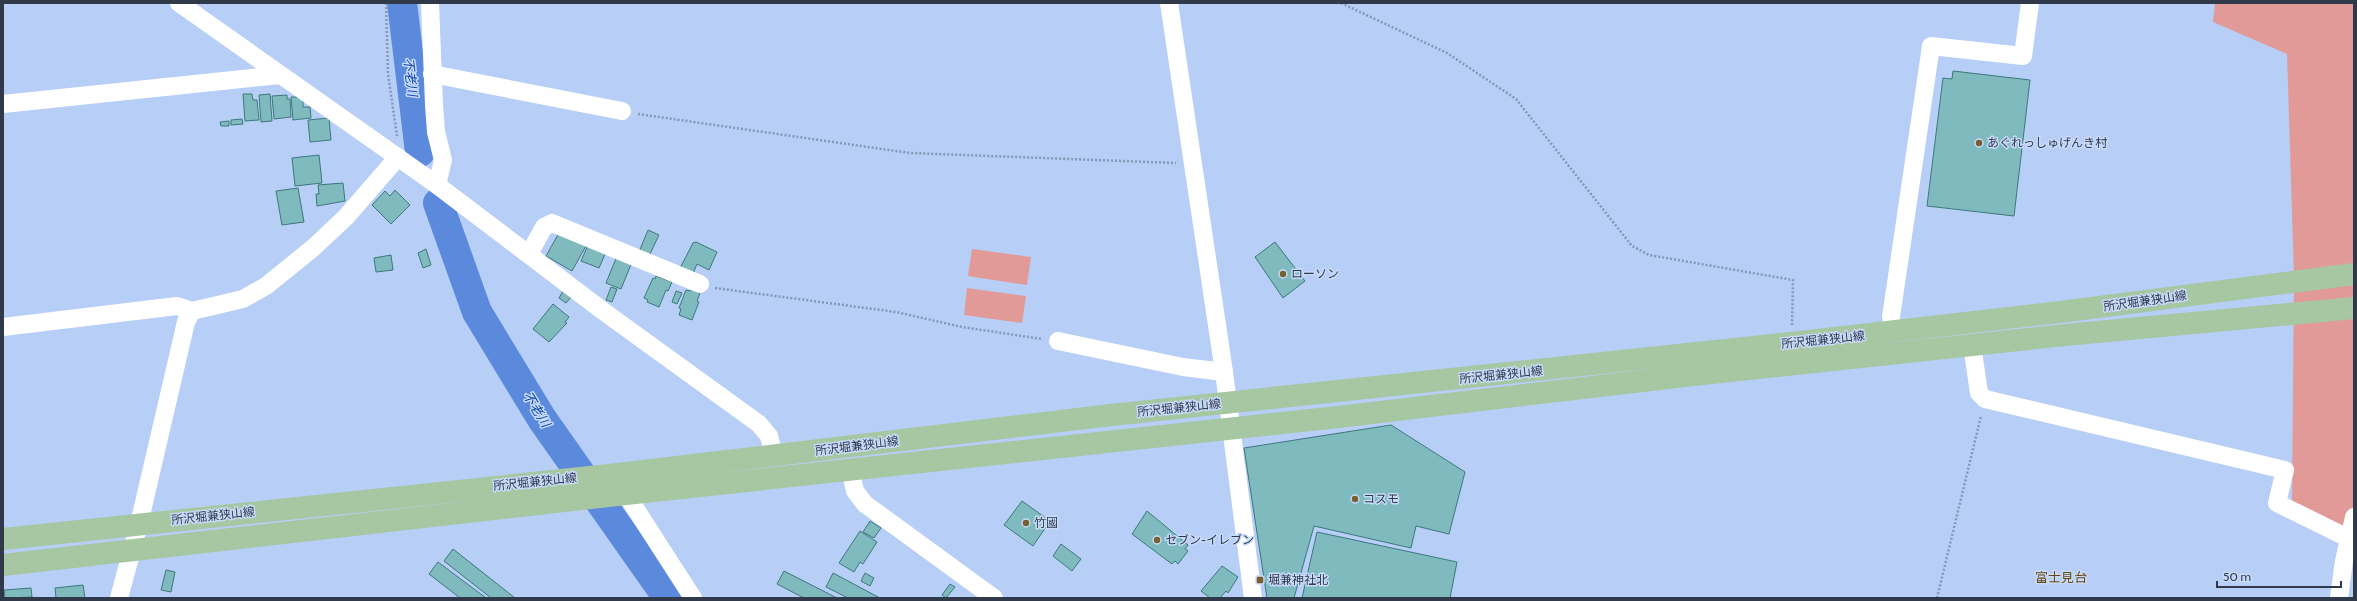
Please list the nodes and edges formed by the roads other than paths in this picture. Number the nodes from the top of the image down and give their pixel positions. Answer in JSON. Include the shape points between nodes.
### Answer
{"nodes":[{"id":1,"x":179,"y":3,"type":"edge"},
{"id":2,"x":430,"y":3,"type":"edge"},
{"id":3,"x":1169,"y":3,"type":"edge"},
{"id":4,"x":2030,"y":3,"type":"edge"},
{"id":5,"x":432,"y":74,"type":"junction"},
{"id":6,"x":280,"y":75,"type":"junction"},
{"id":7,"x":3,"y":104,"type":"edge"},
{"id":8,"x":622,"y":111,"type":"road end"},
{"id":9,"x":398,"y":157,"type":"junction"},
{"id":10,"x":437,"y":185,"type":"junction"},
{"id":11,"x":529,"y":254,"type":"junction"},
{"id":12,"x":2354,"y":274,"type":"edge"},
{"id":13,"x":700,"y":284,"type":"road end"},
{"id":14,"x":2354,"y":308,"type":"edge"},
{"id":15,"x":192,"y":311,"type":"junction"},
{"id":16,"x":1891,"y":317,"type":"dead end"},
{"id":17,"x":3,"y":327,"type":"edge"},
{"id":18,"x":1058,"y":341,"type":"road end"},
{"id":19,"x":1972,"y":345,"type":"junction"},
{"id":20,"x":1224,"y":372,"type":"junction"},
{"id":21,"x":1228,"y":403,"type":"junction"},
{"id":22,"x":1230,"y":428,"type":"junction"},
{"id":23,"x":774,"y":456,"type":"junction"},
{"id":24,"x":850,"y":469,"type":"junction"},
{"id":25,"x":624,"y":494,"type":"junction"},
{"id":26,"x":2354,"y":517,"type":"edge"},
{"id":27,"x":139,"y":524,"type":"junction"},
{"id":28,"x":3,"y":539,"type":"edge"},
{"id":29,"x":2351,"y":540,"type":"edge"},
{"id":30,"x":130,"y":551,"type":"junction"},
{"id":31,"x":3,"y":565,"type":"edge"},
{"id":32,"x":119,"y":598,"type":"edge"},
{"id":33,"x":693,"y":598,"type":"edge"},
{"id":34,"x":994,"y":598,"type":"edge"},
{"id":35,"x":1254,"y":598,"type":"edge"},
{"id":36,"x":2339,"y":598,"type":"edge"}],
"edges":[{"from":1,"to":6,"type":"street"},
{"from":2,"to":5,"type":"street"},
{"from":3,"to":20,"type":"street"},
{"from":4,"to":16,"type":"street","via":[[2023,56],[1931,46]]},
{"from":5,"to":8,"type":"street"},
{"from":5,"to":10,"type":"street","via":[[436,132],[443,160]]},
{"from":6,"to":7,"type":"street"},
{"from":6,"to":9,"type":"street"},
{"from":9,"to":10,"type":"street"},
{"from":9,"to":15,"type":"street","via":[[346,217],[266,286],[243,299]]},
{"from":10,"to":11,"type":"street"},
{"from":11,"to":13,"type":"street","via":[[544,226],[552,223]]},
{"from":11,"to":23,"type":"street","via":[[759,424],[769,436]]},
{"from":12,"to":21,"type":"main road","name":"所沢堀兼狭山線","via":[[1791,343]]},
{"from":14,"to":19,"type":"main road","name":"所沢堀兼狭山線"},
{"from":15,"to":17,"type":"street","via":[[177,306]]},
{"from":15,"to":27,"type":"street","via":[[186,322]]},
{"from":18,"to":20,"type":"street"},
{"from":19,"to":22,"type":"main road","name":"所沢堀兼狭山線"},
{"from":19,"to":29,"type":"street","via":[[1979,394],[1985,398],[2285,470],[2277,503]]},
{"from":20,"to":21,"type":"street"},
{"from":21,"to":22,"type":"street"},
{"from":21,"to":23,"type":"main road","name":"所沢堀兼狭山線"},
{"from":22,"to":24,"type":"main road","name":"所沢堀兼狭山線"},
{"from":22,"to":35,"type":"street"},
{"from":23,"to":27,"type":"main road","name":"所沢堀兼狭山線"},
{"from":24,"to":25,"type":"main road","name":"所沢堀兼狭山線"},
{"from":24,"to":34,"type":"street","via":[[855,491],[865,504]]},
{"from":25,"to":30,"type":"main road","name":"所沢堀兼狭山線"},
{"from":25,"to":33,"type":"street"},
{"from":26,"to":29,"type":"street"},
{"from":27,"to":28,"type":"main road","name":"所沢堀兼狭山線"},
{"from":27,"to":30,"type":"street"},
{"from":29,"to":36,"type":"street"},
{"from":30,"to":31,"type":"main road","name":"所沢堀兼狭山線"},
{"from":30,"to":32,"type":"street"}]}
